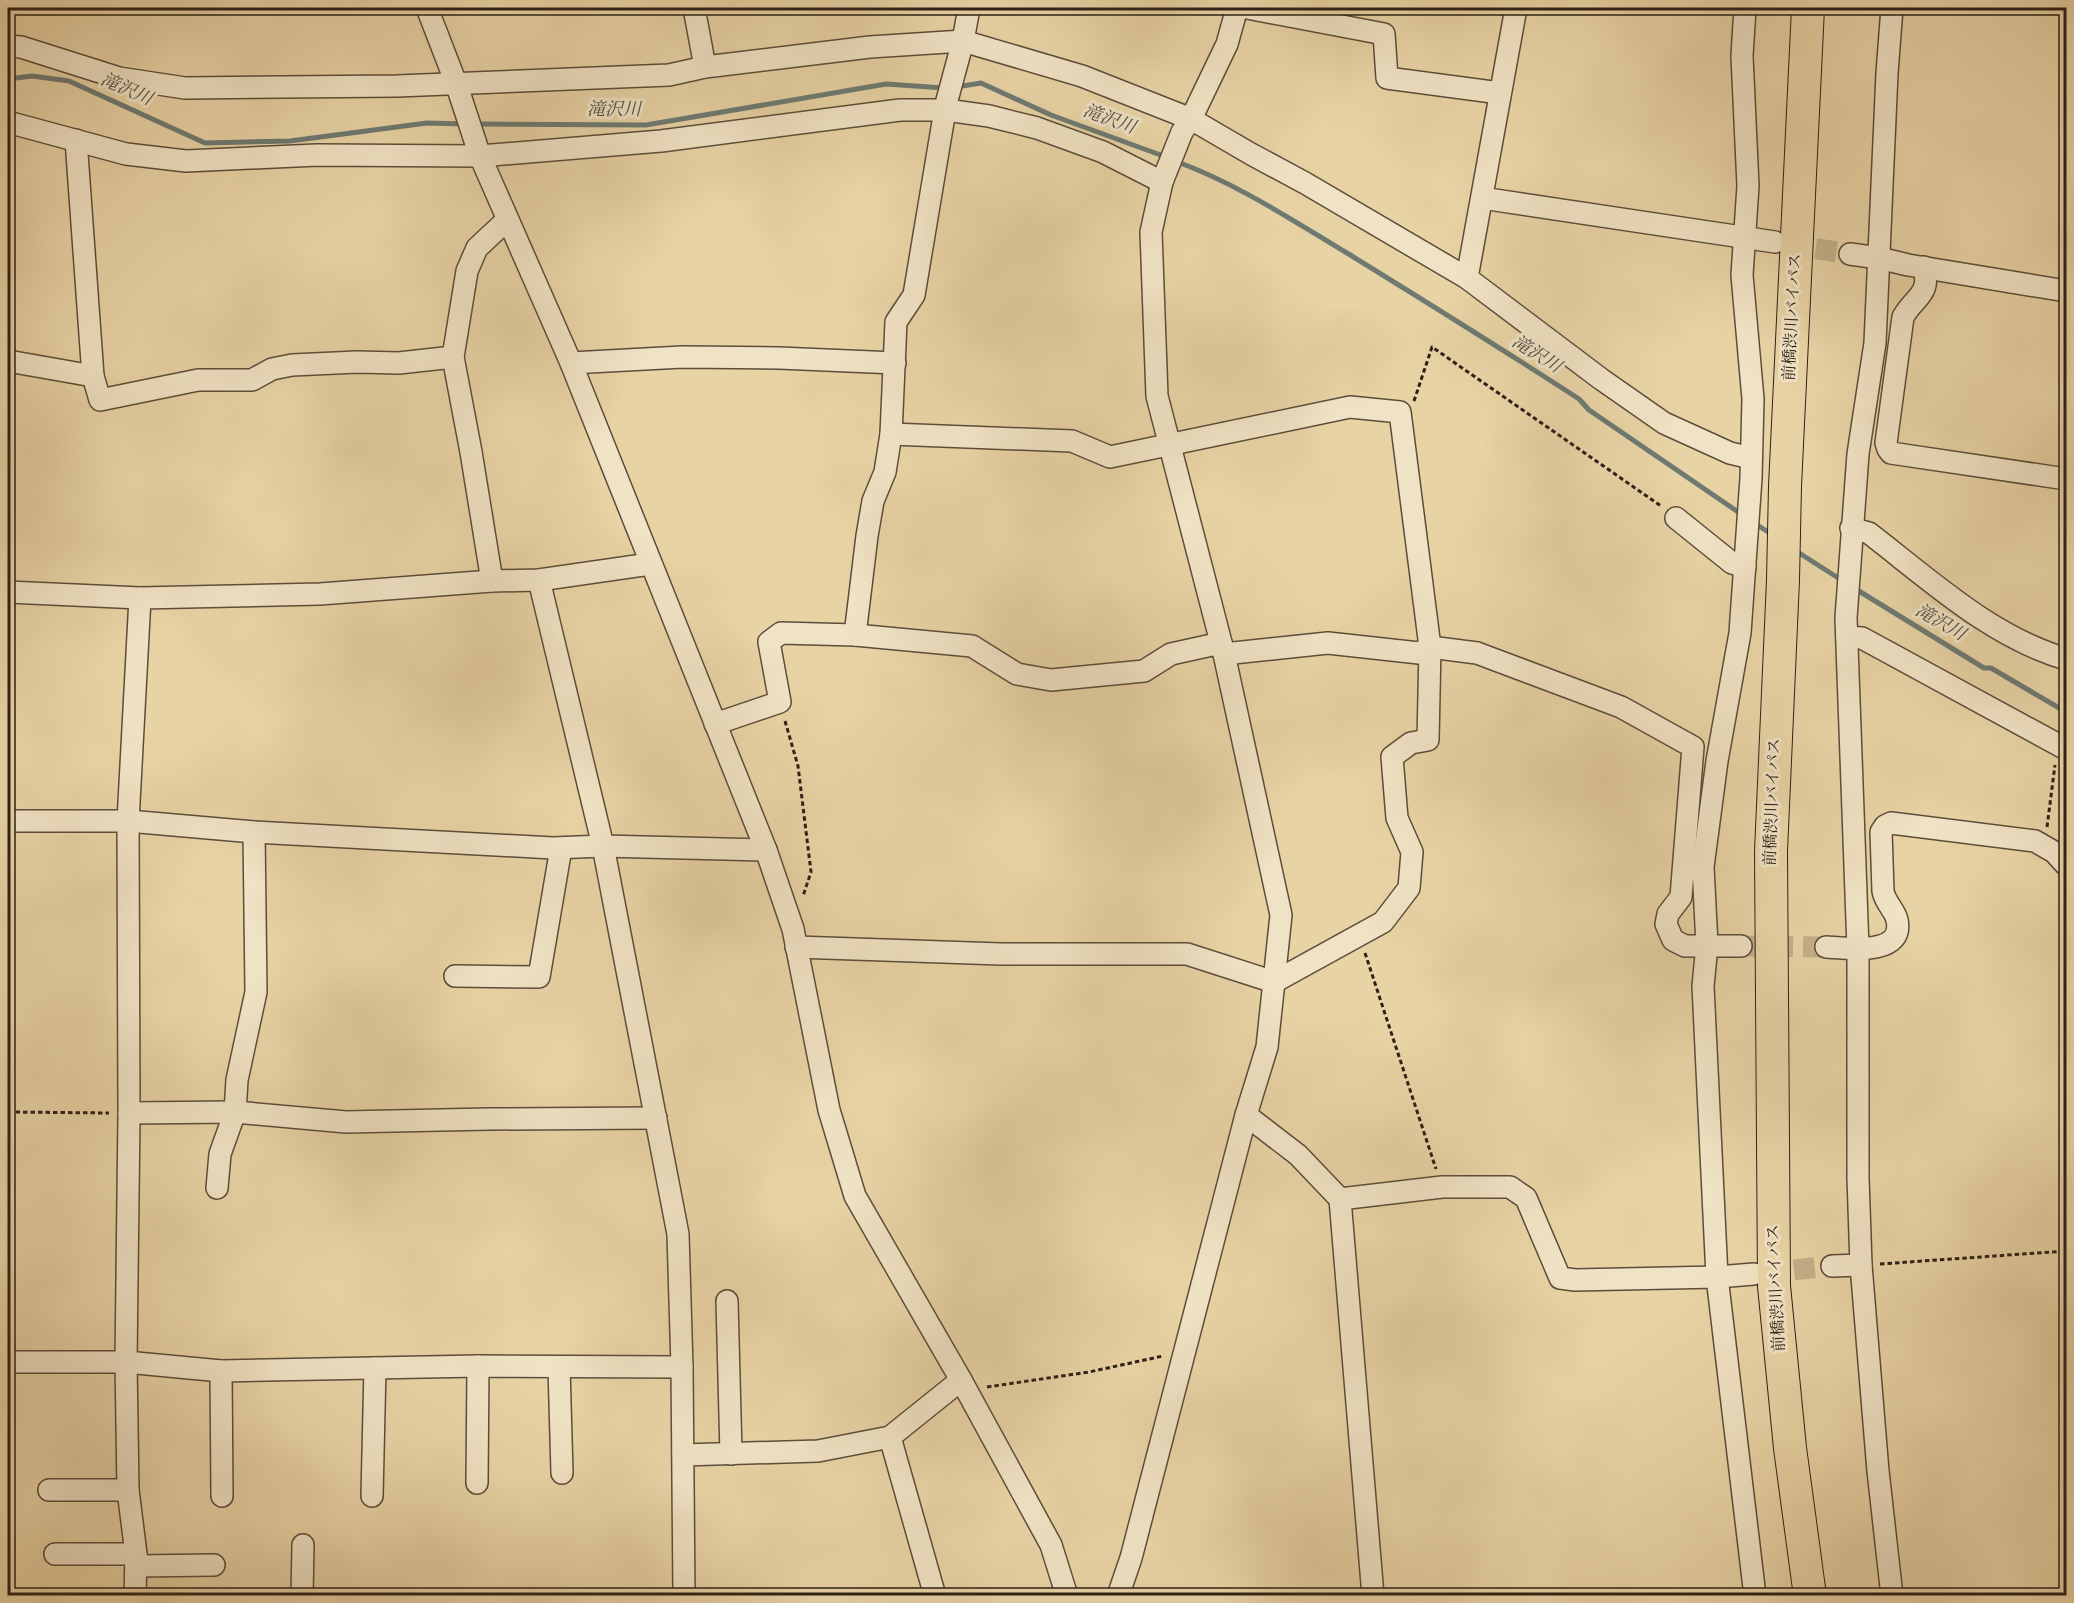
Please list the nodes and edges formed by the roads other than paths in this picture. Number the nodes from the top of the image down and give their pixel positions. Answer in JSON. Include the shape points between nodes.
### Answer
{"nodes":[{"id":1,"x":427,"y":8,"type":"edge"},
{"id":2,"x":694,"y":8,"type":"edge"},
{"id":3,"x":969,"y":8,"type":"edge"},
{"id":4,"x":1237,"y":8,"type":"edge"},
{"id":5,"x":1247,"y":8,"type":"edge"},
{"id":6,"x":1516,"y":8,"type":"edge"},
{"id":7,"x":1746,"y":8,"type":"edge"},
{"id":8,"x":1808,"y":8,"type":"edge"},
{"id":9,"x":1892,"y":8,"type":"edge"},
{"id":10,"x":963,"y":41,"type":"junction"},
{"id":11,"x":8,"y":46,"type":"edge"},
{"id":12,"x":705,"y":67,"type":"junction"},
{"id":13,"x":456,"y":83,"type":"junction"},
{"id":14,"x":1500,"y":93,"type":"junction"},
{"id":15,"x":946,"y":107,"type":"junction"},
{"id":16,"x":8,"y":123,"type":"edge"},
{"id":17,"x":1186,"y":125,"type":"junction"},
{"id":18,"x":76,"y":140,"type":"junction"},
{"id":19,"x":480,"y":156,"type":"junction"},
{"id":20,"x":1164,"y":177,"type":"junction"},
{"id":21,"x":1482,"y":198,"type":"junction"},
{"id":22,"x":507,"y":220,"type":"junction"},
{"id":23,"x":1743,"y":238,"type":"junction"},
{"id":24,"x":1775,"y":242,"type":"tunnel mouth"},
{"id":25,"x":1850,"y":254,"type":"tunnel mouth"},
{"id":26,"x":1879,"y":258,"type":"junction"},
{"id":27,"x":1924,"y":267,"type":"junction"},
{"id":28,"x":1467,"y":278,"type":"junction"},
{"id":29,"x":2067,"y":291,"type":"edge"},
{"id":30,"x":453,"y":357,"type":"junction"},
{"id":31,"x":8,"y":361,"type":"edge"},
{"id":32,"x":571,"y":363,"type":"junction"},
{"id":33,"x":895,"y":363,"type":"junction"},
{"id":34,"x":93,"y":376,"type":"junction"},
{"id":35,"x":891,"y":434,"type":"junction"},
{"id":36,"x":1170,"y":446,"type":"junction"},
{"id":37,"x":1751,"y":468,"type":"junction"},
{"id":38,"x":2067,"y":479,"type":"edge"},
{"id":39,"x":1676,"y":518,"type":"road end"},
{"id":40,"x":1851,"y":535,"type":"junction"},
{"id":41,"x":1745,"y":562,"type":"junction"},
{"id":42,"x":650,"y":564,"type":"junction"},
{"id":43,"x":539,"y":580,"type":"junction"},
{"id":44,"x":492,"y":581,"type":"junction"},
{"id":45,"x":8,"y":592,"type":"edge"},
{"id":46,"x":140,"y":598,"type":"junction"},
{"id":47,"x":1846,"y":627,"type":"junction"},
{"id":48,"x":855,"y":635,"type":"junction"},
{"id":49,"x":1430,"y":647,"type":"junction"},
{"id":50,"x":1223,"y":648,"type":"junction"},
{"id":51,"x":2067,"y":659,"type":"edge"},
{"id":52,"x":715,"y":724,"type":"junction"},
{"id":53,"x":2063,"y":748,"type":"edge"},
{"id":54,"x":8,"y":821,"type":"edge"},
{"id":55,"x":128,"y":821,"type":"junction"},
{"id":56,"x":254,"y":832,"type":"junction"},
{"id":57,"x":603,"y":846,"type":"junction"},
{"id":58,"x":561,"y":848,"type":"junction"},
{"id":59,"x":766,"y":850,"type":"junction"},
{"id":60,"x":2067,"y":865,"type":"edge"},
{"id":61,"x":795,"y":938,"type":"junction"},
{"id":62,"x":1707,"y":945,"type":"junction"},
{"id":63,"x":1741,"y":946,"type":"tunnel mouth"},
{"id":64,"x":1826,"y":947,"type":"tunnel mouth"},
{"id":65,"x":1858,"y":949,"type":"junction"},
{"id":66,"x":455,"y":976,"type":"dead end"},
{"id":67,"x":1274,"y":982,"type":"junction"},
{"id":68,"x":235,"y":1112,"type":"junction"},
{"id":69,"x":129,"y":1113,"type":"junction"},
{"id":70,"x":1246,"y":1115,"type":"junction"},
{"id":71,"x":656,"y":1118,"type":"junction"},
{"id":72,"x":217,"y":1188,"type":"dead end"},
{"id":73,"x":1340,"y":1199,"type":"junction"},
{"id":74,"x":1861,"y":1265,"type":"junction"},
{"id":75,"x":1832,"y":1266,"type":"tunnel mouth"},
{"id":76,"x":1754,"y":1274,"type":"tunnel mouth"},
{"id":77,"x":1718,"y":1277,"type":"junction"},
{"id":78,"x":727,"y":1301,"type":"dead end"},
{"id":79,"x":8,"y":1362,"type":"edge"},
{"id":80,"x":126,"y":1362,"type":"junction"},
{"id":81,"x":478,"y":1366,"type":"junction"},
{"id":82,"x":559,"y":1366,"type":"junction"},
{"id":83,"x":682,"y":1367,"type":"junction"},
{"id":84,"x":375,"y":1368,"type":"junction"},
{"id":85,"x":221,"y":1371,"type":"junction"},
{"id":86,"x":963,"y":1385,"type":"junction"},
{"id":87,"x":890,"y":1437,"type":"junction"},
{"id":88,"x":731,"y":1454,"type":"junction"},
{"id":89,"x":683,"y":1455,"type":"junction"},
{"id":90,"x":562,"y":1473,"type":"dead end"},
{"id":91,"x":477,"y":1484,"type":"dead end"},
{"id":92,"x":49,"y":1490,"type":"dead end"},
{"id":93,"x":128,"y":1490,"type":"junction"},
{"id":94,"x":222,"y":1496,"type":"dead end"},
{"id":95,"x":372,"y":1496,"type":"dead end"},
{"id":96,"x":303,"y":1545,"type":"dead end"},
{"id":97,"x":55,"y":1554,"type":"dead end"},
{"id":98,"x":136,"y":1560,"type":"junction"},
{"id":99,"x":214,"y":1565,"type":"dead end"},
{"id":100,"x":135,"y":1596,"type":"edge"},
{"id":101,"x":302,"y":1596,"type":"edge"},
{"id":102,"x":684,"y":1596,"type":"edge"},
{"id":103,"x":935,"y":1596,"type":"edge"},
{"id":104,"x":1067,"y":1596,"type":"edge"},
{"id":105,"x":1118,"y":1596,"type":"edge"},
{"id":106,"x":1373,"y":1596,"type":"edge"},
{"id":107,"x":1755,"y":1596,"type":"edge"},
{"id":108,"x":1810,"y":1596,"type":"edge"},
{"id":109,"x":1893,"y":1596,"type":"edge"}],
"edges":[{"from":1,"to":13,"type":"street"},
{"from":2,"to":12,"type":"street"},
{"from":3,"to":10,"type":"street"},
{"from":4,"to":17,"type":"street","via":[[1227,44]]},
{"from":5,"to":14,"type":"street","via":[[1384,34],[1387,78]]},
{"from":6,"to":14,"type":"street"},
{"from":7,"to":23,"type":"street","via":[[1742,56],[1748,186]]},
{"from":8,"to":108,"type":"highway","name":"前橋渋川バイパス","via":[[1771,851],[1774,1286]]},
{"from":9,"to":26,"type":"street"},
{"from":10,"to":12,"type":"street","via":[[897,44]]},
{"from":10,"to":15,"type":"street"},
{"from":10,"to":17,"type":"street","via":[[1082,76]]},
{"from":11,"to":13,"type":"street","via":[[119,78],[185,88]]},
{"from":12,"to":13,"type":"street","via":[[669,75]]},
{"from":13,"to":19,"type":"street"},
{"from":14,"to":21,"type":"street"},
{"from":15,"to":19,"type":"street","via":[[661,141]]},
{"from":15,"to":20,"type":"street","via":[[1037,128]]},
{"from":15,"to":33,"type":"street","via":[[914,295],[896,322]]},
{"from":16,"to":18,"type":"street"},
{"from":17,"to":20,"type":"street"},
{"from":17,"to":28,"type":"street","via":[[1305,183]]},
{"from":18,"to":19,"type":"street","via":[[126,153],[186,161],[317,155]]},
{"from":18,"to":34,"type":"street"},
{"from":19,"to":22,"type":"street"},
{"from":20,"to":36,"type":"street","via":[[1151,232],[1157,396]]},
{"from":21,"to":23,"type":"street"},
{"from":21,"to":28,"type":"street"},
{"from":22,"to":30,"type":"street","via":[[477,248],[468,271]]},
{"from":22,"to":32,"type":"street"},
{"from":23,"to":24,"type":"street"},
{"from":23,"to":37,"type":"street","via":[[1744,309],[1753,399]]},
{"from":25,"to":26,"type":"street"},
{"from":26,"to":27,"type":"street"},
{"from":26,"to":40,"type":"street","via":[[1875,343],[1861,426]]},
{"from":27,"to":29,"type":"street"},
{"from":27,"to":38,"type":"street","via":[[1924,292],[1903,316],[1888,449],[1892,453]]},
{"from":28,"to":37,"type":"street","via":[[1664,423],[1730,453]]},
{"from":30,"to":34,"type":"street","via":[[399,363],[292,365],[272,369],[252,380],[198,380],[99,400]]},
{"from":30,"to":44,"type":"street"},
{"from":31,"to":34,"type":"street"},
{"from":32,"to":33,"type":"street","via":[[682,357]]},
{"from":32,"to":42,"type":"street"},
{"from":33,"to":35,"type":"street"},
{"from":35,"to":36,"type":"street","via":[[1072,441],[1110,457]]},
{"from":35,"to":48,"type":"street","via":[[885,472],[873,501]]},
{"from":36,"to":49,"type":"street","via":[[1350,407],[1400,412]]},
{"from":36,"to":50,"type":"street"},
{"from":37,"to":41,"type":"street"},
{"from":39,"to":41,"type":"street","via":[[1732,563]]},
{"from":40,"to":47,"type":"street"},
{"from":40,"to":51,"type":"street","via":[[1869,533],[1983,619],[2039,651]]},
{"from":41,"to":62,"type":"street","via":[[1740,633],[1703,867]]},
{"from":42,"to":43,"type":"street"},
{"from":42,"to":52,"type":"street"},
{"from":43,"to":44,"type":"street"},
{"from":43,"to":57,"type":"street"},
{"from":44,"to":46,"type":"street","via":[[320,594]]},
{"from":45,"to":46,"type":"street"},
{"from":46,"to":55,"type":"street"},
{"from":47,"to":53,"type":"street"},
{"from":47,"to":65,"type":"street"},
{"from":48,"to":50,"type":"street","via":[[972,646],[1017,674],[1051,680],[1144,671],[1171,654]]},
{"from":48,"to":52,"type":"street","via":[[781,633],[769,642],[780,702]]},
{"from":49,"to":50,"type":"street","via":[[1419,653],[1328,643]]},
{"from":49,"to":62,"type":"street","via":[[1477,653],[1621,707],[1693,747],[1681,897],[1668,914],[1666,924],[1673,940],[1685,946]]},
{"from":49,"to":67,"type":"street","via":[[1428,740],[1411,743],[1392,758],[1397,818],[1412,852],[1408,888],[1383,921]]},
{"from":50,"to":67,"type":"street","via":[[1281,915]]},
{"from":52,"to":59,"type":"street"},
{"from":54,"to":55,"type":"street"},
{"from":55,"to":56,"type":"street"},
{"from":55,"to":69,"type":"street"},
{"from":56,"to":58,"type":"street"},
{"from":56,"to":68,"type":"street","via":[[256,992],[237,1080]]},
{"from":57,"to":58,"type":"street"},
{"from":57,"to":59,"type":"street"},
{"from":57,"to":71,"type":"street"},
{"from":58,"to":66,"type":"street","via":[[539,977]]},
{"from":59,"to":61,"type":"street"},
{"from":60,"to":65,"type":"street","via":[[2045,846],[2020,838],[1891,823],[1881,832],[1883,891],[1898,927],[1886,944]]},
{"from":61,"to":67,"type":"street","via":[[1000,954],[1187,954]]},
{"from":61,"to":86,"type":"street","via":[[829,1110],[855,1196]]},
{"from":62,"to":63,"type":"street"},
{"from":62,"to":77,"type":"street","via":[[1703,986]]},
{"from":64,"to":65,"type":"street"},
{"from":65,"to":74,"type":"street"},
{"from":67,"to":70,"type":"street","via":[[1267,1047]]},
{"from":68,"to":69,"type":"street"},
{"from":68,"to":71,"type":"street","via":[[346,1122]]},
{"from":68,"to":72,"type":"street","via":[[220,1154]]},
{"from":69,"to":80,"type":"street"},
{"from":70,"to":73,"type":"street","via":[[1298,1155]]},
{"from":70,"to":105,"type":"street"},
{"from":71,"to":83,"type":"street","via":[[678,1234]]},
{"from":73,"to":77,"type":"street","via":[[1442,1187],[1510,1187],[1526,1198],[1560,1278]]},
{"from":73,"to":106,"type":"street"},
{"from":74,"to":75,"type":"street"},
{"from":74,"to":109,"type":"street"},
{"from":76,"to":77,"type":"street"},
{"from":77,"to":107,"type":"street"},
{"from":78,"to":88,"type":"street"},
{"from":79,"to":80,"type":"street"},
{"from":80,"to":85,"type":"street"},
{"from":80,"to":93,"type":"street"},
{"from":81,"to":82,"type":"street"},
{"from":81,"to":84,"type":"street"},
{"from":81,"to":91,"type":"street"},
{"from":82,"to":83,"type":"street"},
{"from":82,"to":90,"type":"street"},
{"from":83,"to":89,"type":"street"},
{"from":84,"to":85,"type":"street"},
{"from":84,"to":95,"type":"street"},
{"from":85,"to":94,"type":"street"},
{"from":86,"to":87,"type":"street"},
{"from":86,"to":104,"type":"street","via":[[1051,1545]]},
{"from":87,"to":88,"type":"street","via":[[818,1451]]},
{"from":87,"to":103,"type":"street"},
{"from":88,"to":89,"type":"street"},
{"from":89,"to":102,"type":"street"},
{"from":92,"to":93,"type":"street"},
{"from":93,"to":98,"type":"street"},
{"from":96,"to":101,"type":"street"},
{"from":97,"to":98,"type":"street"},
{"from":98,"to":99,"type":"street"},
{"from":98,"to":100,"type":"street"}]}
